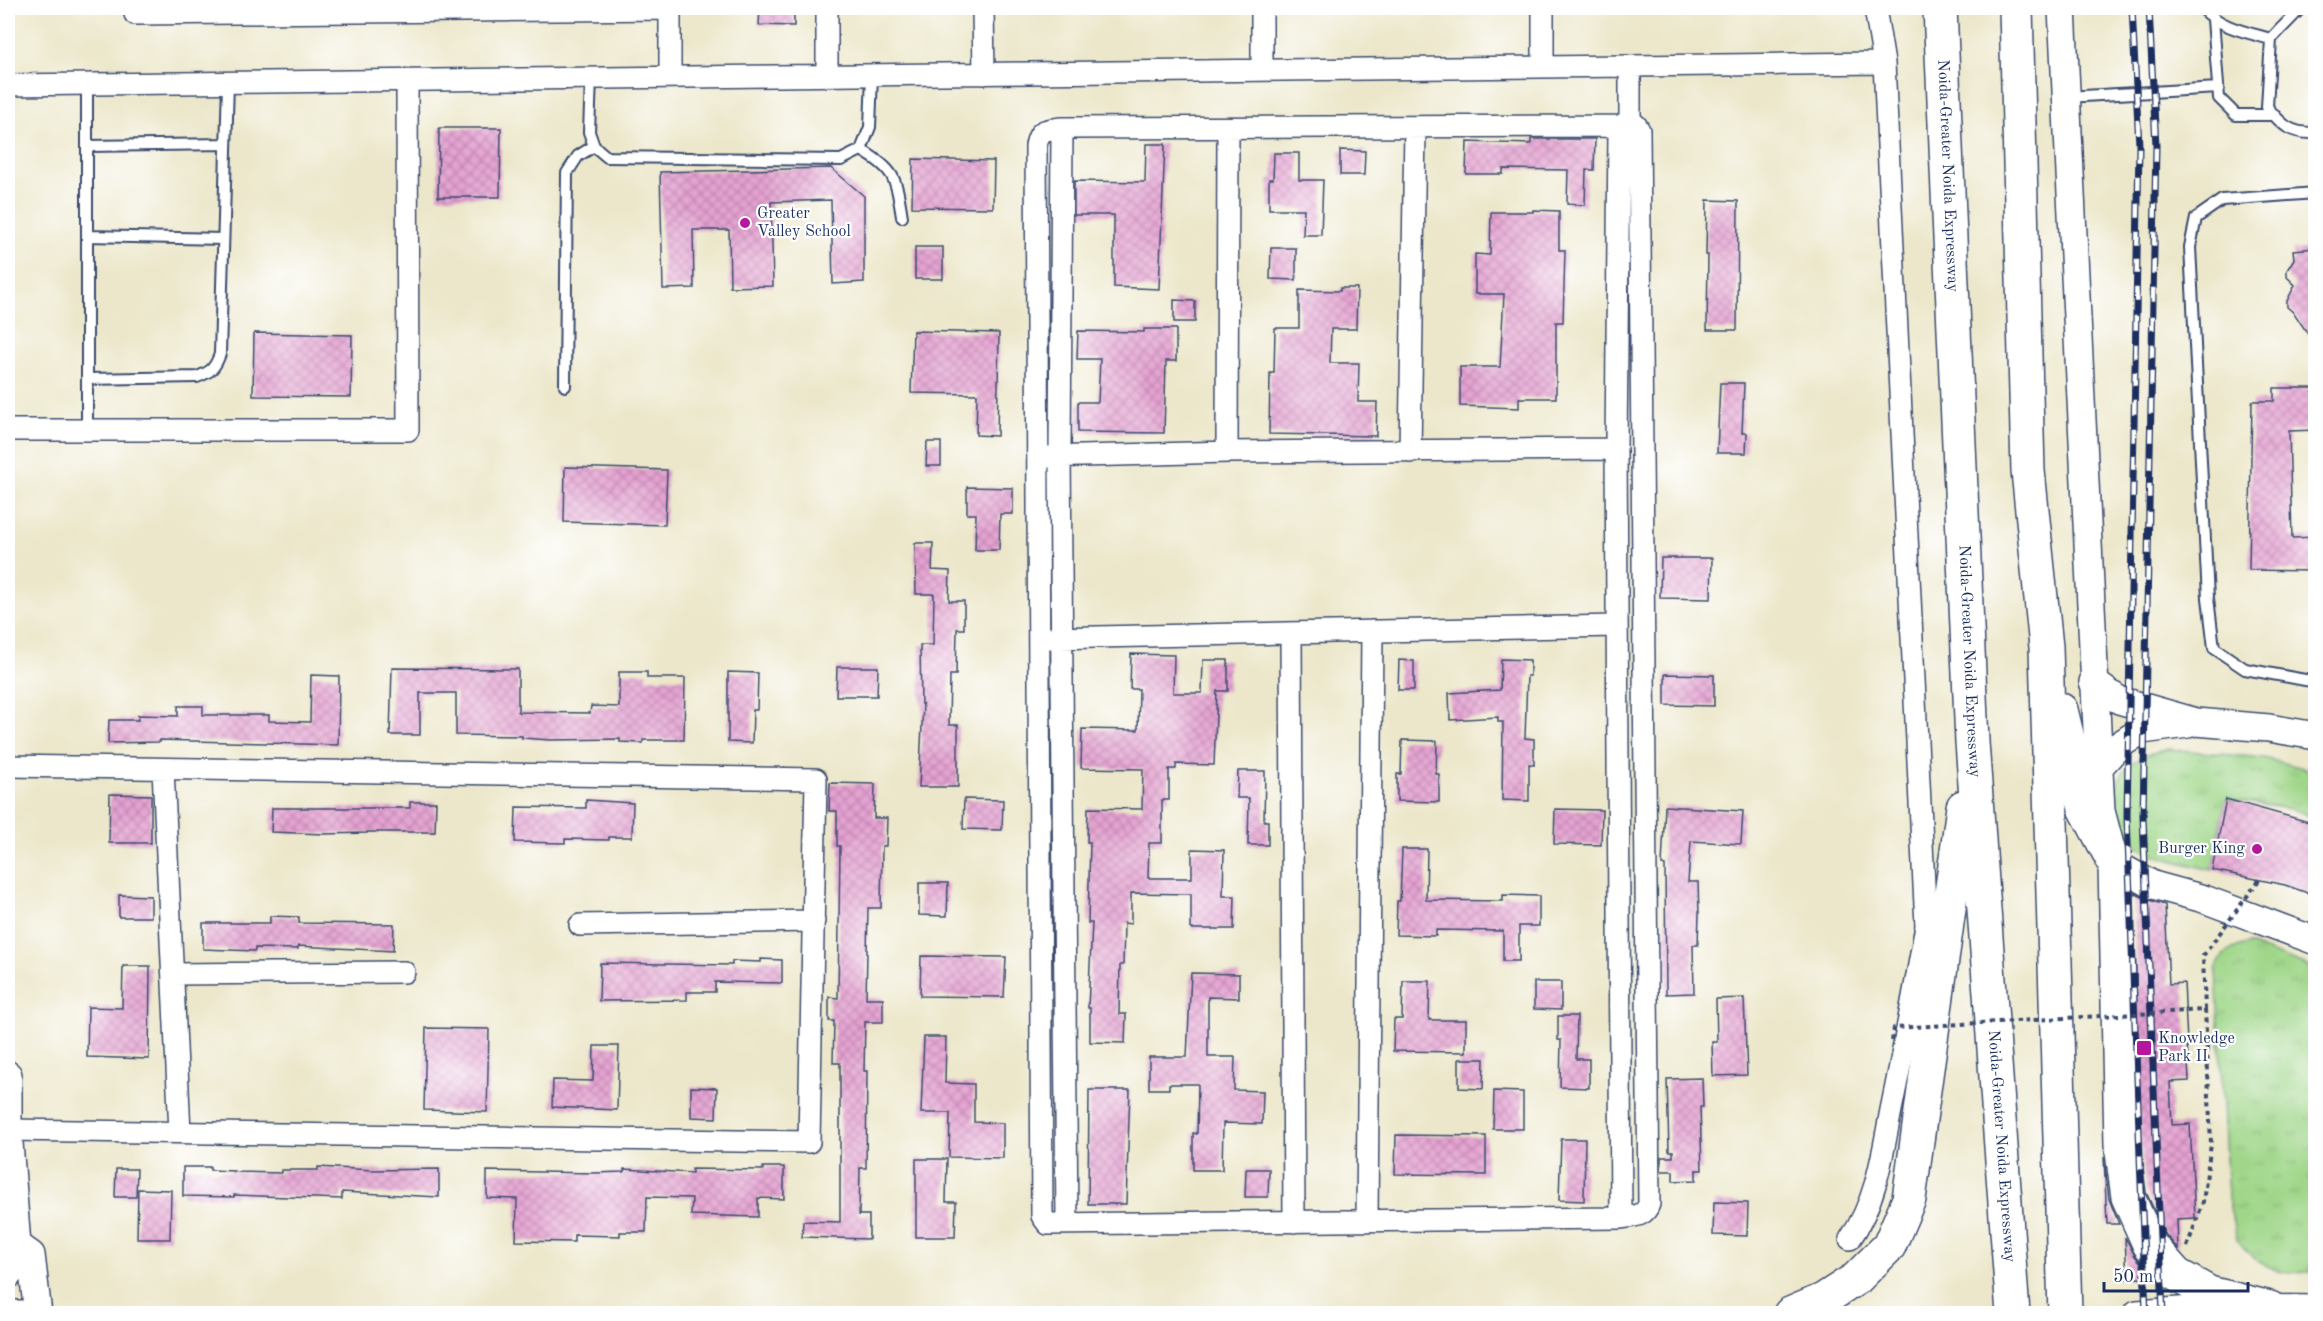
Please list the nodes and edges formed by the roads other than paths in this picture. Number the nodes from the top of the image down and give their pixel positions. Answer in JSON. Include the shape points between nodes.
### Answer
{"nodes":[{"id":1,"x":135,"y":8,"type":"edge"},
{"id":2,"x":670,"y":8,"type":"edge"},
{"id":3,"x":827,"y":8,"type":"edge"},
{"id":4,"x":983,"y":8,"type":"edge"},
{"id":5,"x":1262,"y":8,"type":"edge"},
{"id":6,"x":1543,"y":8,"type":"edge"},
{"id":7,"x":1875,"y":8,"type":"edge"},
{"id":8,"x":1940,"y":8,"type":"edge"},
{"id":9,"x":2016,"y":8,"type":"edge"},
{"id":10,"x":2062,"y":8,"type":"edge"},
{"id":11,"x":2202,"y":8,"type":"edge"},
{"id":12,"x":2301,"y":8,"type":"edge"},
{"id":13,"x":2212,"y":19,"type":"junction"},
{"id":14,"x":2271,"y":39,"type":"junction"},
{"id":15,"x":1884,"y":63,"type":"junction"},
{"id":16,"x":1630,"y":66,"type":"junction"},
{"id":17,"x":1543,"y":67,"type":"junction"},
{"id":18,"x":1262,"y":70,"type":"junction"},
{"id":19,"x":984,"y":74,"type":"junction"},
{"id":20,"x":872,"y":75,"type":"junction"},
{"id":21,"x":827,"y":76,"type":"junction"},
{"id":22,"x":670,"y":77,"type":"junction"},
{"id":23,"x":591,"y":78,"type":"junction"},
{"id":24,"x":407,"y":81,"type":"junction"},
{"id":25,"x":228,"y":82,"type":"junction"},
{"id":26,"x":87,"y":84,"type":"junction"},
{"id":27,"x":8,"y":85,"type":"edge"},
{"id":28,"x":2218,"y":88,"type":"junction"},
{"id":29,"x":2066,"y":97,"type":"junction"},
{"id":30,"x":2274,"y":115,"type":"junction"},
{"id":31,"x":1625,"y":124,"type":"junction"},
{"id":32,"x":1415,"y":127,"type":"junction"},
{"id":33,"x":1228,"y":128,"type":"junction"},
{"id":34,"x":1062,"y":129,"type":"junction"},
{"id":35,"x":2316,"y":133,"type":"edge"},
{"id":36,"x":226,"y":144,"type":"junction"},
{"id":37,"x":87,"y":146,"type":"junction"},
{"id":38,"x":594,"y":146,"type":"junction"},
{"id":39,"x":861,"y":150,"type":"junction"},
{"id":40,"x":2316,"y":193,"type":"edge"},
{"id":41,"x":902,"y":217,"type":"dead end"},
{"id":42,"x":87,"y":236,"type":"junction"},
{"id":43,"x":223,"y":238,"type":"junction"},
{"id":44,"x":87,"y":379,"type":"junction"},
{"id":45,"x":566,"y":386,"type":"dead end"},
{"id":46,"x":8,"y":430,"type":"edge"},
{"id":47,"x":87,"y":430,"type":"junction"},
{"id":48,"x":1616,"y":449,"type":"junction"},
{"id":49,"x":1227,"y":452,"type":"junction"},
{"id":50,"x":1410,"y":452,"type":"junction"},
{"id":51,"x":1060,"y":456,"type":"junction"},
{"id":52,"x":1037,"y":457,"type":"junction"},
{"id":53,"x":1617,"y":626,"type":"junction"},
{"id":54,"x":1372,"y":631,"type":"junction"},
{"id":55,"x":1291,"y":633,"type":"junction"},
{"id":56,"x":1062,"y":637,"type":"junction"},
{"id":57,"x":1038,"y":638,"type":"junction"},
{"id":58,"x":2046,"y":647,"type":"junction"},
{"id":59,"x":2093,"y":682,"type":"junction"},
{"id":60,"x":2316,"y":682,"type":"edge"},
{"id":61,"x":2196,"y":722,"type":"junction"},
{"id":62,"x":2316,"y":736,"type":"edge"},
{"id":63,"x":1972,"y":742,"type":"junction"},
{"id":64,"x":8,"y":766,"type":"edge"},
{"id":65,"x":2099,"y":767,"type":"junction"},
{"id":66,"x":163,"y":769,"type":"junction"},
{"id":67,"x":2115,"y":864,"type":"junction"},
{"id":68,"x":814,"y":921,"type":"junction"},
{"id":69,"x":580,"y":925,"type":"dead end"},
{"id":70,"x":2316,"y":941,"type":"edge"},
{"id":71,"x":404,"y":972,"type":"dead end"},
{"id":72,"x":173,"y":974,"type":"junction"},
{"id":73,"x":1065,"y":1001,"type":"junction"},
{"id":74,"x":1041,"y":1002,"type":"junction"},
{"id":75,"x":8,"y":1075,"type":"edge"},
{"id":76,"x":8,"y":1130,"type":"edge"},
{"id":77,"x":180,"y":1132,"type":"junction"},
{"id":78,"x":1621,"y":1218,"type":"junction"},
{"id":79,"x":1367,"y":1221,"type":"junction"},
{"id":80,"x":1294,"y":1222,"type":"junction"},
{"id":81,"x":1067,"y":1223,"type":"junction"},
{"id":82,"x":1850,"y":1239,"type":"dead end"},
{"id":83,"x":17,"y":1245,"type":"junction"},
{"id":84,"x":8,"y":1275,"type":"edge"},
{"id":85,"x":2013,"y":1299,"type":"edge"},
{"id":86,"x":2270,"y":1308,"type":"junction"},
{"id":87,"x":2316,"y":1309,"type":"edge"},
{"id":88,"x":12,"y":1314,"type":"edge"},
{"id":89,"x":31,"y":1314,"type":"edge"},
{"id":90,"x":38,"y":1314,"type":"edge"},
{"id":91,"x":1790,"y":1314,"type":"edge"},
{"id":92,"x":2065,"y":1314,"type":"edge"},
{"id":93,"x":2137,"y":1314,"type":"edge"}],
"edges":[{"from":1,"to":2,"type":"street","via":[[135,14]]},
{"from":2,"to":22,"type":"street"},
{"from":3,"to":21,"type":"street"},
{"from":4,"to":19,"type":"street"},
{"from":5,"to":18,"type":"street"},
{"from":6,"to":17,"type":"street"},
{"from":7,"to":15,"type":"street"},
{"from":8,"to":63,"type":"highway","name":"Noida-Greater Noida Expressway"},
{"from":9,"to":58,"type":"highway","via":[[2028,471]]},
{"from":10,"to":29,"type":"street"},
{"from":11,"to":13,"type":"lane"},
{"from":12,"to":14,"type":"lane"},
{"from":13,"to":14,"type":"lane"},
{"from":13,"to":28,"type":"lane"},
{"from":14,"to":30,"type":"lane","via":[[2267,107]]},
{"from":15,"to":16,"type":"street"},
{"from":15,"to":82,"type":"street","via":[[1926,926],[1881,1161],[1859,1226]]},
{"from":16,"to":17,"type":"street"},
{"from":16,"to":31,"type":"street"},
{"from":17,"to":18,"type":"street"},
{"from":18,"to":19,"type":"street"},
{"from":19,"to":20,"type":"street"},
{"from":20,"to":21,"type":"street"},
{"from":20,"to":39,"type":"lane","via":[[870,127]]},
{"from":21,"to":22,"type":"street"},
{"from":22,"to":23,"type":"street"},
{"from":23,"to":24,"type":"street"},
{"from":23,"to":38,"type":"lane","via":[[589,132]]},
{"from":24,"to":25,"type":"street"},
{"from":24,"to":47,"type":"street","via":[[408,430]]},
{"from":25,"to":26,"type":"street"},
{"from":25,"to":36,"type":"lane"},
{"from":26,"to":27,"type":"street"},
{"from":26,"to":37,"type":"lane"},
{"from":28,"to":29,"type":"lane"},
{"from":28,"to":30,"type":"lane","via":[[2219,98],[2236,115]]},
{"from":29,"to":59,"type":"street"},
{"from":30,"to":35,"type":"lane","via":[[2283,126]]},
{"from":31,"to":32,"type":"street"},
{"from":31,"to":48,"type":"street"},
{"from":31,"to":78,"type":"street","via":[[1637,125],[1639,130],[1649,1204],[1640,1215]]},
{"from":32,"to":33,"type":"street"},
{"from":32,"to":50,"type":"street"},
{"from":33,"to":34,"type":"street"},
{"from":33,"to":49,"type":"street"},
{"from":34,"to":51,"type":"street"},
{"from":34,"to":52,"type":"street","via":[[1044,130],[1036,146]]},
{"from":36,"to":37,"type":"lane"},
{"from":36,"to":43,"type":"lane"},
{"from":37,"to":42,"type":"lane"},
{"from":38,"to":39,"type":"lane","via":[[607,157],[624,159],[841,160]]},
{"from":38,"to":45,"type":"lane","via":[[578,156],[567,173]]},
{"from":39,"to":41,"type":"lane","via":[[879,160],[896,181]]},
{"from":40,"to":60,"type":"lane","via":[[2222,200],[2196,218],[2190,247],[2208,598],[2214,648],[2245,669]]},
{"from":42,"to":43,"type":"lane"},
{"from":42,"to":44,"type":"lane"},
{"from":43,"to":44,"type":"lane","via":[[220,354],[210,373],[197,377]]},
{"from":44,"to":47,"type":"lane"},
{"from":46,"to":47,"type":"street"},
{"from":48,"to":50,"type":"street"},
{"from":48,"to":53,"type":"street"},
{"from":49,"to":50,"type":"street"},
{"from":49,"to":51,"type":"street"},
{"from":51,"to":52,"type":"street"},
{"from":51,"to":56,"type":"street"},
{"from":52,"to":57,"type":"street"},
{"from":53,"to":54,"type":"street"},
{"from":53,"to":78,"type":"street"},
{"from":54,"to":55,"type":"street"},
{"from":54,"to":79,"type":"street"},
{"from":55,"to":56,"type":"street"},
{"from":55,"to":80,"type":"street"},
{"from":56,"to":57,"type":"street"},
{"from":56,"to":73,"type":"street"},
{"from":57,"to":74,"type":"street"},
{"from":58,"to":67,"type":"highway","via":[[2085,808]]},
{"from":58,"to":92,"type":"highway"},
{"from":59,"to":61,"type":"street","via":[[2120,700]]},
{"from":59,"to":65,"type":"street"},
{"from":61,"to":62,"type":"street"},
{"from":61,"to":65,"type":"street","via":[[2142,730],[2118,746]]},
{"from":63,"to":85,"type":"highway","name":"Noida-Greater Noida Expressway"},
{"from":63,"to":91,"type":"highway","via":[[1909,1199],[1889,1246],[1857,1278],[1823,1300]]},
{"from":64,"to":66,"type":"street"},
{"from":65,"to":67,"type":"street","via":[[2101,811]]},
{"from":66,"to":68,"type":"street","via":[[816,778]]},
{"from":66,"to":72,"type":"street"},
{"from":67,"to":70,"type":"street","via":[[2152,885],[2204,899]]},
{"from":67,"to":86,"type":"highway","via":[[2121,1144],[2128,1197],[2149,1244],[2177,1275],[2209,1293]]},
{"from":68,"to":69,"type":"street"},
{"from":68,"to":77,"type":"street","via":[[809,1142]]},
{"from":71,"to":72,"type":"street"},
{"from":72,"to":77,"type":"street"},
{"from":73,"to":74,"type":"street"},
{"from":73,"to":81,"type":"street"},
{"from":74,"to":81,"type":"street","via":[[1042,1216],[1048,1224]]},
{"from":75,"to":76,"type":"street"},
{"from":76,"to":77,"type":"street"},
{"from":76,"to":83,"type":"street"},
{"from":78,"to":79,"type":"street"},
{"from":79,"to":80,"type":"street"},
{"from":80,"to":81,"type":"street"},
{"from":83,"to":84,"type":"street","via":[[9,1260]]},
{"from":83,"to":90,"type":"street","via":[[31,1255]]},
{"from":86,"to":87,"type":"street"},
{"from":86,"to":93,"type":"street"},
{"from":88,"to":89,"type":"street"}]}
